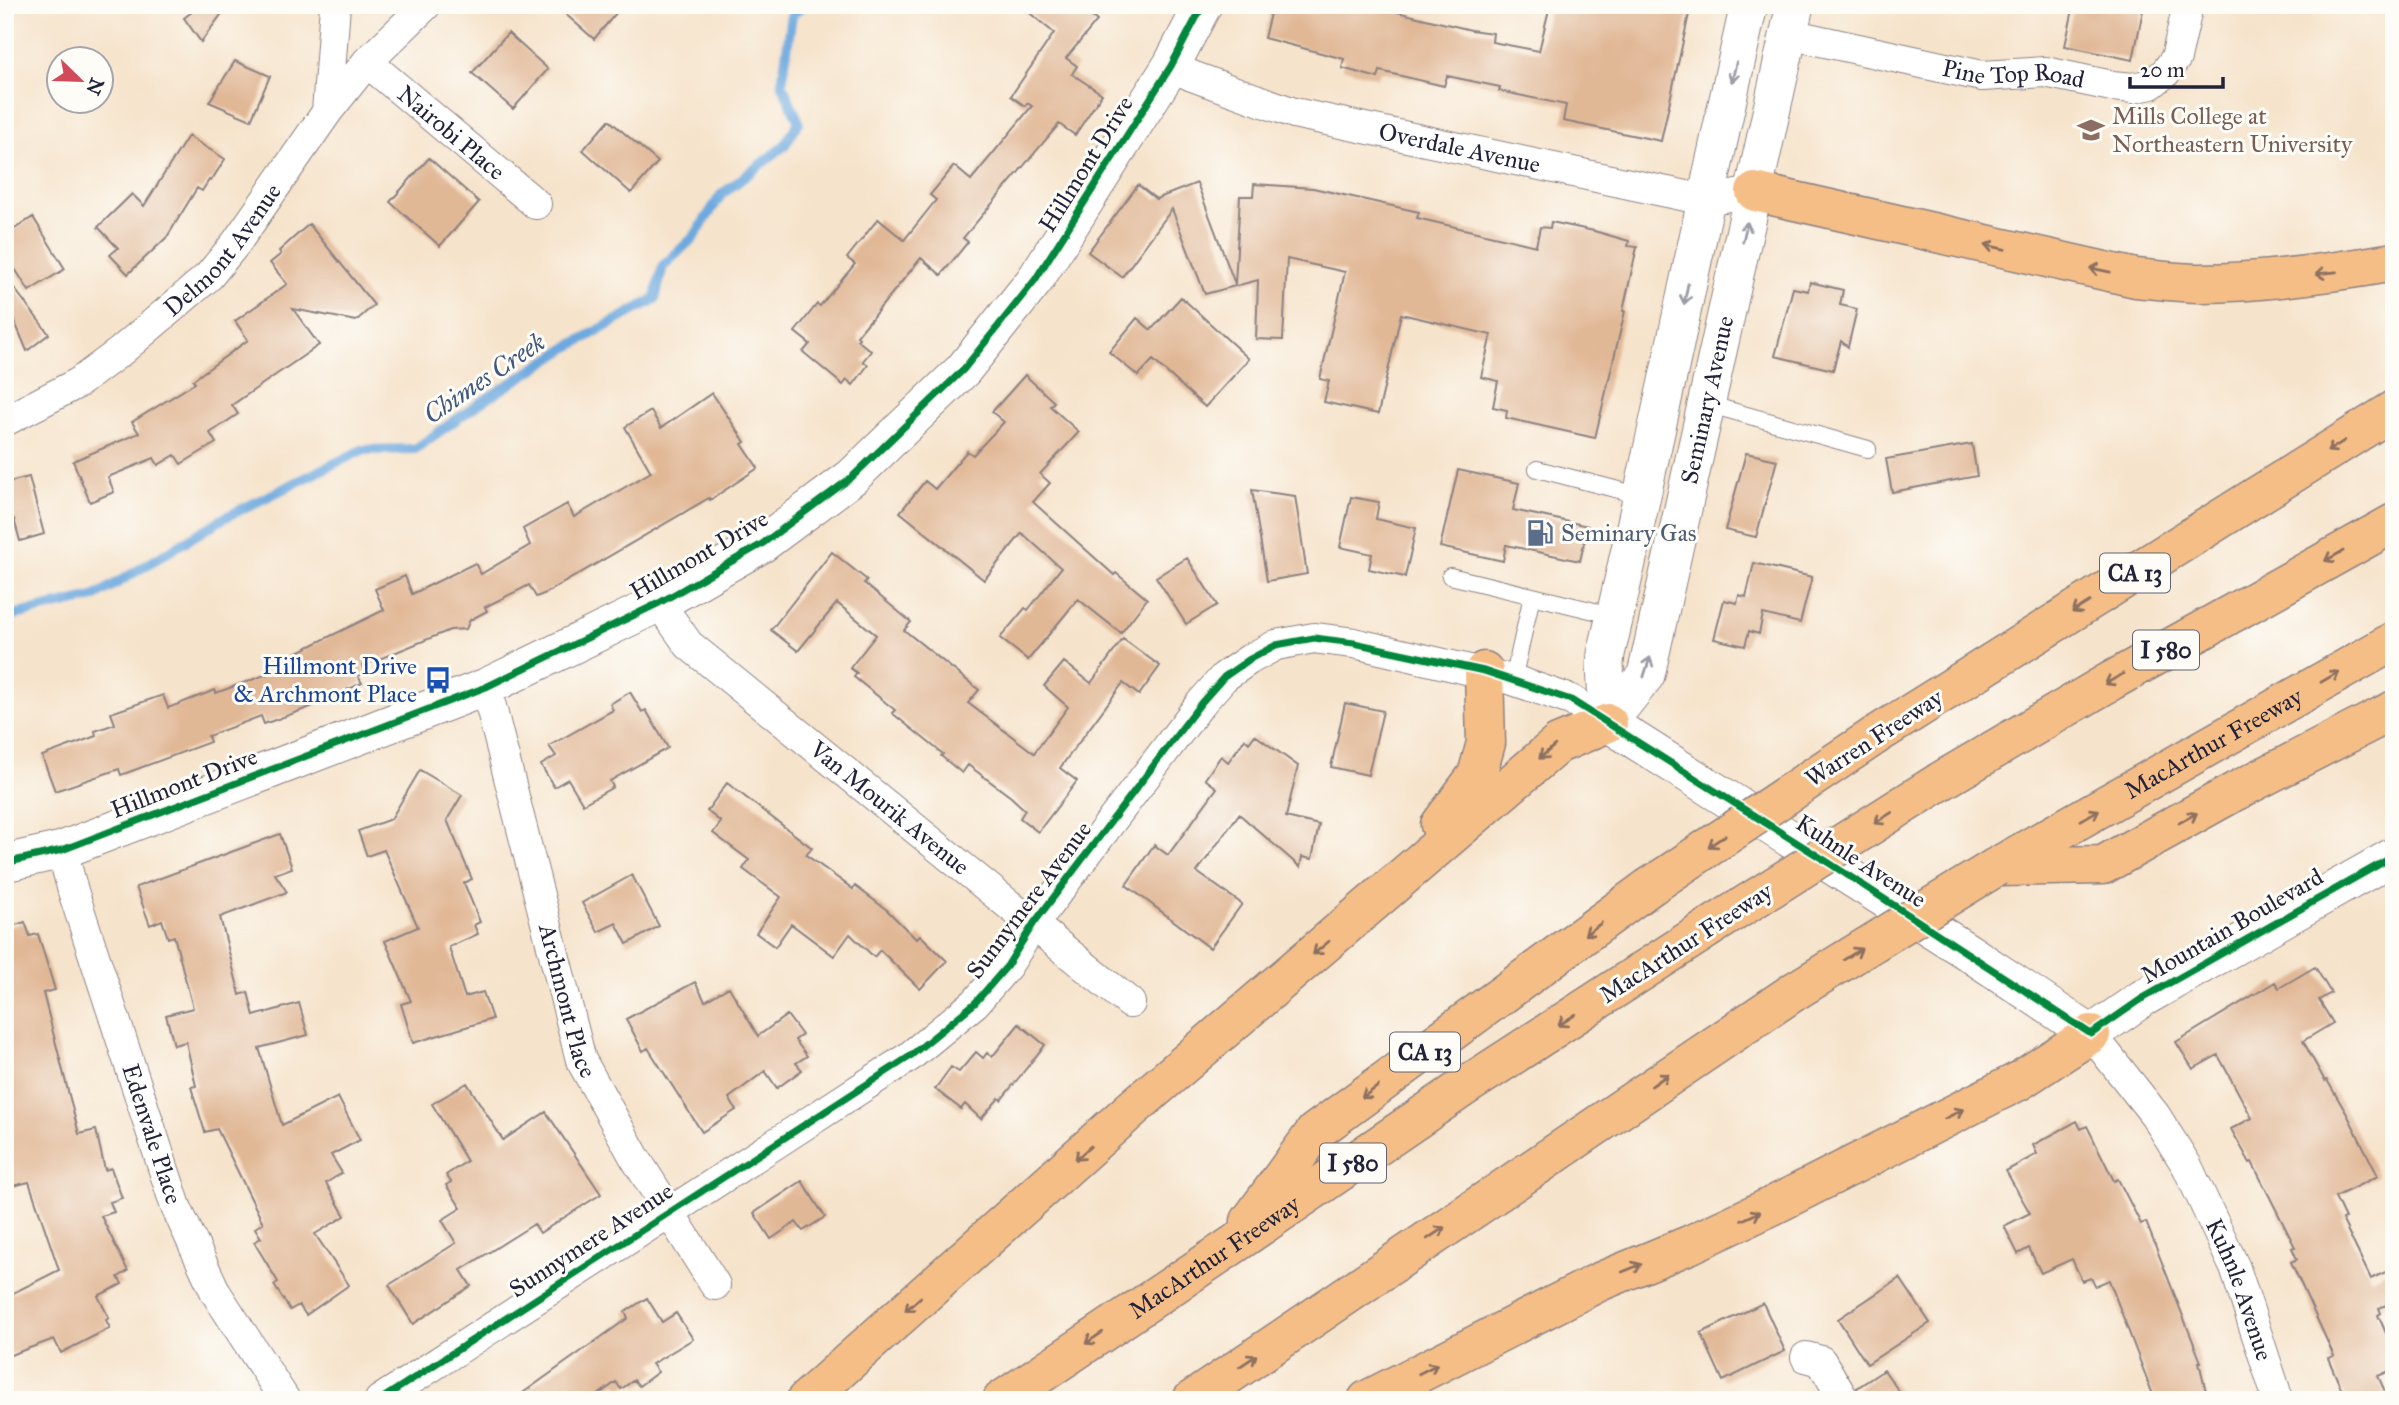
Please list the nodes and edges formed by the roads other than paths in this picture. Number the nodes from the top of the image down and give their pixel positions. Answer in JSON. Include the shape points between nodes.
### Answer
{"nodes":[{"id":1,"x":335,"y":5,"type":"edge"},
{"id":2,"x":426,"y":5,"type":"edge"},
{"id":3,"x":1203,"y":5,"type":"edge"},
{"id":4,"x":1749,"y":5,"type":"edge"},
{"id":5,"x":2188,"y":5,"type":"edge"},
{"id":6,"x":1792,"y":20,"type":"edge"},
{"id":7,"x":367,"y":62,"type":"junction"},
{"id":8,"x":1171,"y":66,"type":"junction"},
{"id":9,"x":327,"y":112,"type":"junction"},
{"id":10,"x":1755,"y":192,"type":"junction"},
{"id":11,"x":1705,"y":200,"type":"junction"},
{"id":12,"x":536,"y":204,"type":"dead end"},
{"id":13,"x":2394,"y":262,"type":"edge"},
{"id":14,"x":1707,"y":404,"type":"junction"},
{"id":15,"x":2394,"y":410,"type":"edge"},
{"id":16,"x":5,"y":421,"type":"edge"},
{"id":17,"x":1868,"y":449,"type":"dead end"},
{"id":18,"x":1537,"y":468,"type":"dead end"},
{"id":19,"x":1642,"y":496,"type":"junction"},
{"id":20,"x":2394,"y":523,"type":"edge"},
{"id":21,"x":1450,"y":576,"type":"dead end"},
{"id":22,"x":1532,"y":596,"type":"junction"},
{"id":23,"x":659,"y":603,"type":"junction"},
{"id":24,"x":1615,"y":616,"type":"junction"},
{"id":25,"x":2394,"y":641,"type":"edge"},
{"id":26,"x":1498,"y":676,"type":"junction"},
{"id":27,"x":486,"y":687,"type":"junction"},
{"id":28,"x":2394,"y":709,"type":"edge"},
{"id":29,"x":1608,"y":723,"type":"junction"},
{"id":30,"x":62,"y":850,"type":"junction"},
{"id":31,"x":2394,"y":856,"type":"edge"},
{"id":32,"x":2045,"y":858,"type":"junction"},
{"id":33,"x":5,"y":863,"type":"edge"},
{"id":34,"x":1373,"y":904,"type":"junction"},
{"id":35,"x":1034,"y":923,"type":"junction"},
{"id":36,"x":1130,"y":1003,"type":"dead end"},
{"id":37,"x":2091,"y":1034,"type":"junction"},
{"id":38,"x":668,"y":1213,"type":"junction"},
{"id":39,"x":1233,"y":1245,"type":"junction"},
{"id":40,"x":715,"y":1285,"type":"dead end"},
{"id":41,"x":1806,"y":1357,"type":"dead end"},
{"id":42,"x":285,"y":1400,"type":"edge"},
{"id":43,"x":380,"y":1400,"type":"edge"},
{"id":44,"x":806,"y":1400,"type":"edge"},
{"id":45,"x":1002,"y":1400,"type":"edge"},
{"id":46,"x":1192,"y":1400,"type":"edge"},
{"id":47,"x":1367,"y":1400,"type":"edge"},
{"id":48,"x":1844,"y":1400,"type":"edge"},
{"id":49,"x":2276,"y":1400,"type":"edge"}],
"edges":[{"from":1,"to":9,"type":"street","name":"Delmont Avenue"},
{"from":2,"to":7,"type":"street"},
{"from":3,"to":8,"type":"street","name":"Hillmont Drive"},
{"from":4,"to":11,"type":"street","name":"Seminary Avenue","one_way":true},
{"from":5,"to":6,"type":"street","name":"Pine Top Road","via":[[2176,58],[2151,84],[2133,88],[2045,72],[1982,76]]},
{"from":6,"to":10,"type":"street","name":"Seminary Avenue"},
{"from":7,"to":9,"type":"street"},
{"from":7,"to":12,"type":"street","name":"Nairobi Place"},
{"from":8,"to":11,"type":"street","name":"Overdale Avenue","via":[[1294,113]]},
{"from":8,"to":23,"type":"street","name":"Hillmont Drive","via":[[1035,280],[963,370],[852,477],[762,544]]},
{"from":9,"to":16,"type":"street","name":"Delmont Avenue","via":[[209,276],[78,383]]},
{"from":10,"to":11,"type":"street","name":"Overdale Avenue"},
{"from":13,"to":10,"type":"highway","one_way":true,"via":[[2268,279],[2199,283],[2136,278]]},
{"from":14,"to":10,"type":"street","name":"Seminary Avenue","one_way":true},
{"from":11,"to":19,"type":"street","name":"Seminary Avenue","one_way":true},
{"from":14,"to":17,"type":"lane"},
{"from":29,"to":14,"type":"street","name":"Seminary Avenue","one_way":true,"via":[[1646,675]]},
{"from":15,"to":39,"type":"highway","name":"Warren Freeway","number":"CA 13","one_way":true,"bridge":true,"via":[[1876,735],[1648,888],[1315,1132]]},
{"from":18,"to":19,"type":"lane"},
{"from":19,"to":24,"type":"street","name":"Seminary Avenue"},
{"from":20,"to":39,"type":"highway","name":"MacArthur Freeway","number":"I 580","one_way":true,"bridge":true,"via":[[1941,781],[1464,1087]]},
{"from":21,"to":22,"type":"lane"},
{"from":22,"to":24,"type":"lane"},
{"from":22,"to":26,"type":"lane"},
{"from":23,"to":27,"type":"street","name":"Hillmont Drive"},
{"from":23,"to":35,"type":"street","name":"Van Mourik Avenue","via":[[689,645]]},
{"from":24,"to":29,"type":"street","name":"Seminary Avenue","via":[[1605,664]]},
{"from":32,"to":25,"type":"highway","name":"MacArthur Freeway","one_way":true},
{"from":26,"to":29,"type":"street","name":"Sunnymere Avenue","via":[[1571,700]]},
{"from":26,"to":34,"type":"highway","via":[[1476,775]]},
{"from":26,"to":35,"type":"street","name":"Sunnymere Avenue","via":[[1354,643],[1314,638],[1276,645],[1224,677],[1201,703]]},
{"from":27,"to":30,"type":"street","name":"Hillmont Drive"},
{"from":27,"to":38,"type":"street","name":"Archmont Place","via":[[581,1060]]},
{"from":32,"to":28,"type":"highway","one_way":true,"via":[[2103,865]]},
{"from":29,"to":34,"type":"highway","one_way":true,"via":[[1558,744]]},
{"from":29,"to":37,"type":"street","name":"Kuhnle Avenue"},
{"from":30,"to":33,"type":"street","name":"Hillmont Drive"},
{"from":30,"to":42,"type":"street","name":"Edenvale Place","via":[[176,1207],[216,1293]]},
{"from":31,"to":37,"type":"street","name":"Mountain Boulevard","via":[[2143,998]]},
{"from":46,"to":32,"type":"highway","one_way":true,"bridge":true,"via":[[1795,990],[1996,867]]},
{"from":34,"to":44,"type":"highway","one_way":true,"via":[[1133,1107]]},
{"from":35,"to":36,"type":"street","name":"Van Mourik Avenue"},
{"from":35,"to":38,"type":"street","name":"Sunnymere Avenue","via":[[1007,966],[975,1003],[909,1057]]},
{"from":47,"to":37,"type":"highway","one_way":true,"via":[[1599,1282],[1689,1245],[2019,1082]]},
{"from":37,"to":49,"type":"street","name":"Kuhnle Avenue","via":[[2155,1115],[2187,1166],[2235,1268]]},
{"from":38,"to":40,"type":"street","name":"Archmont Place"},
{"from":38,"to":43,"type":"street","name":"Sunnymere Avenue"},
{"from":39,"to":45,"type":"highway","name":"MacArthur Freeway","number":"I 580","one_way":true},
{"from":41,"to":48,"type":"street","via":[[1821,1361]]}]}
